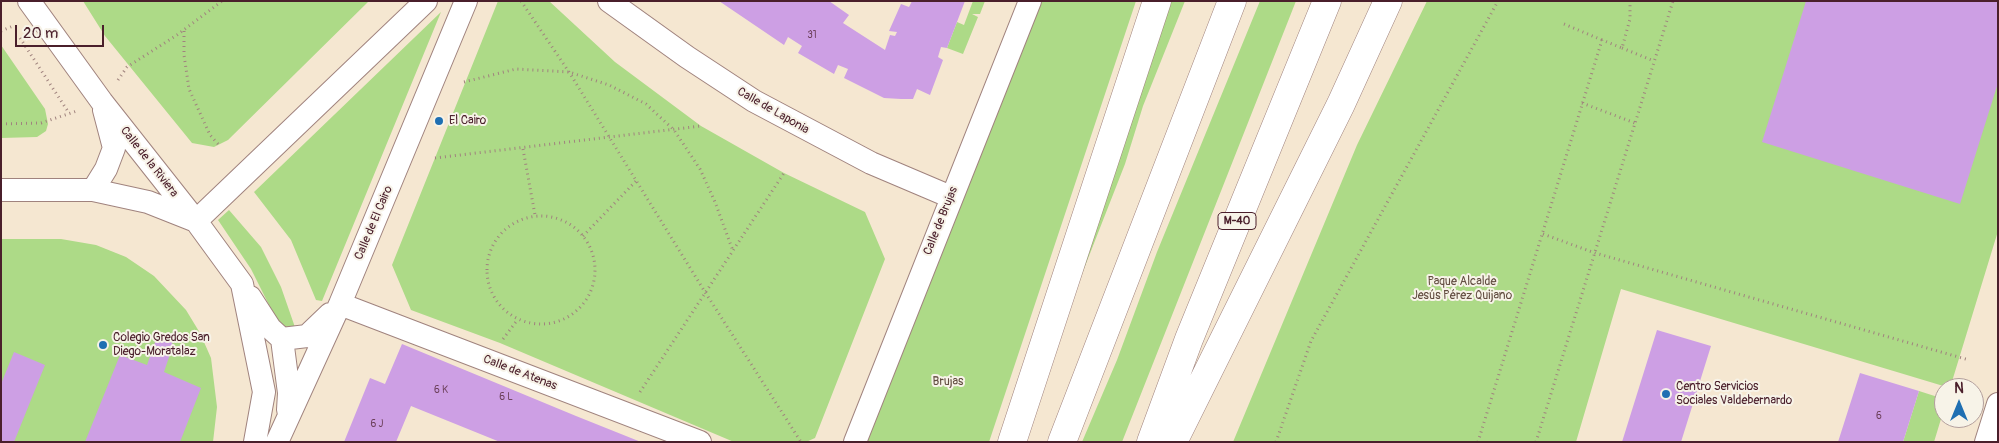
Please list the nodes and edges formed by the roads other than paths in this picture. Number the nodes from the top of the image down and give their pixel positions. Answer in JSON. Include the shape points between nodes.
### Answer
{"nodes":[{"id":1,"x":29,"y":1,"type":"edge"},
{"id":2,"x":426,"y":1,"type":"edge"},
{"id":3,"x":466,"y":1,"type":"edge"},
{"id":4,"x":609,"y":1,"type":"edge"},
{"id":5,"x":1030,"y":1,"type":"edge"},
{"id":6,"x":1157,"y":1,"type":"edge"},
{"id":7,"x":1232,"y":1,"type":"edge"},
{"id":8,"x":1327,"y":1,"type":"edge"},
{"id":9,"x":1388,"y":1,"type":"edge"},
{"id":10,"x":102,"y":102,"type":"junction"},
{"id":11,"x":1,"y":190,"type":"edge"},
{"id":12,"x":93,"y":190,"type":"junction"},
{"id":13,"x":951,"y":197,"type":"junction"},
{"id":14,"x":196,"y":221,"type":"junction"},
{"id":15,"x":242,"y":284,"type":"junction"},
{"id":16,"x":340,"y":304,"type":"junction"},
{"id":17,"x":282,"y":338,"type":"junction"},
{"id":18,"x":1998,"y":404,"type":"edge"},
{"id":19,"x":287,"y":418,"type":"junction"},
{"id":20,"x":255,"y":442,"type":"edge"},
{"id":21,"x":276,"y":442,"type":"edge"},
{"id":22,"x":700,"y":442,"type":"edge"},
{"id":23,"x":855,"y":442,"type":"edge"},
{"id":24,"x":1012,"y":442,"type":"edge"},
{"id":25,"x":1062,"y":442,"type":"edge"},
{"id":26,"x":1152,"y":442,"type":"edge"},
{"id":27,"x":1172,"y":442,"type":"edge"},
{"id":28,"x":1986,"y":442,"type":"edge"}],
"edges":[{"from":1,"to":10,"type":"street","name":"Calle de la Riviera"},
{"from":2,"to":14,"type":"street"},
{"from":3,"to":16,"type":"street","name":"Calle de El Cairo"},
{"from":4,"to":13,"type":"street","name":"Calle de Laponia","via":[[754,101],[870,163]]},
{"from":5,"to":13,"type":"street","name":"Calle de Brujas"},
{"from":6,"to":24,"type":"highway"},
{"from":7,"to":25,"type":"highway"},
{"from":8,"to":26,"type":"highway","number":"M-40","via":[[1189,338]]},
{"from":9,"to":27,"type":"highway","via":[[1337,112]]},
{"from":10,"to":12,"type":"street","name":"Calle de la Riviera","via":[[114,148]]},
{"from":10,"to":14,"type":"street","name":"Calle de la Riviera"},
{"from":11,"to":12,"type":"street"},
{"from":12,"to":14,"type":"street","via":[[148,202]]},
{"from":13,"to":23,"type":"street","name":"Calle de Brujas"},
{"from":14,"to":15,"type":"street","name":"Calle de la Riviera"},
{"from":15,"to":17,"type":"street","via":[[270,328]]},
{"from":15,"to":20,"type":"street","via":[[264,392]]},
{"from":16,"to":17,"type":"street","via":[[307,336]]},
{"from":16,"to":19,"type":"street","name":"Calle de El Cairo"},
{"from":16,"to":22,"type":"street","name":"Calle de Atenas"},
{"from":17,"to":19,"type":"street","via":[[289,394]]},
{"from":18,"to":28,"type":"street"},
{"from":19,"to":21,"type":"street","name":"Calle de El Cairo"}]}
